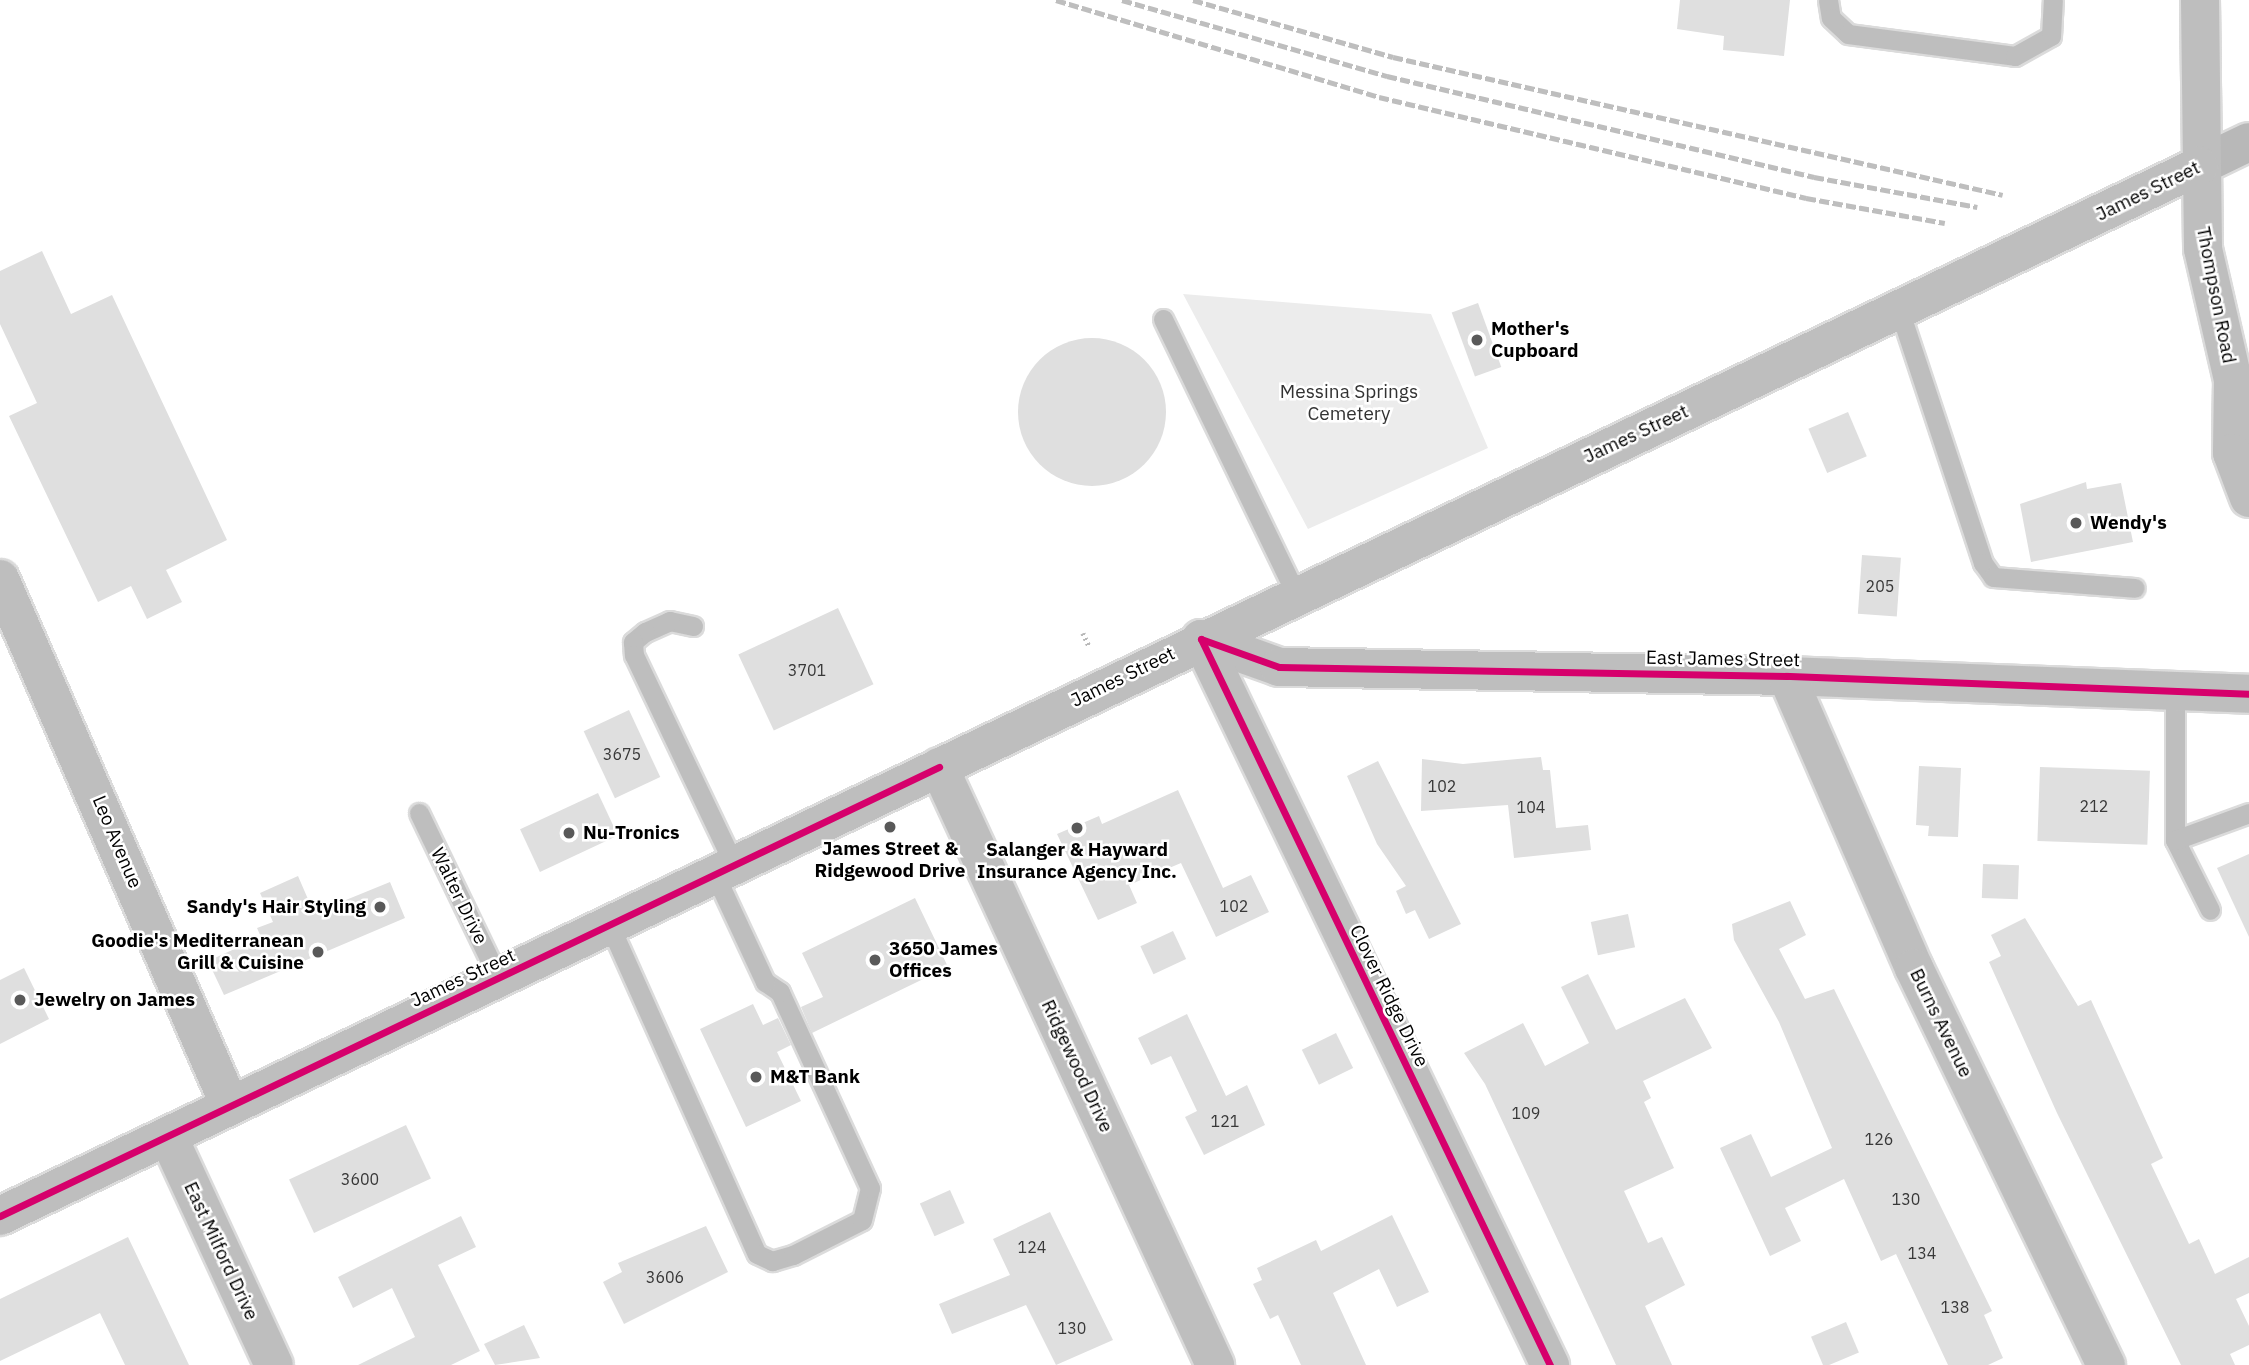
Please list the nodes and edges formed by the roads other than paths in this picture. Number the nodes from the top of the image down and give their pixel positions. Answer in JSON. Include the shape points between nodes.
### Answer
{"nodes":[{"id":1,"x":1828,"y":0,"type":"edge"},
{"id":2,"x":2053,"y":0,"type":"edge"},
{"id":3,"x":2200,"y":0,"type":"edge"},
{"id":4,"x":2249,"y":142,"type":"edge"},
{"id":5,"x":2199,"y":166,"type":"junction"},
{"id":6,"x":1899,"y":309,"type":"junction"},
{"id":7,"x":1163,"y":318,"type":"dead end"},
{"id":8,"x":2241,"y":390,"type":"edge"},
{"id":9,"x":2249,"y":498,"type":"edge"},
{"id":10,"x":0,"y":579,"type":"edge"},
{"id":11,"x":2135,"y":588,"type":"dead end"},
{"id":12,"x":1296,"y":594,"type":"junction"},
{"id":13,"x":693,"y":626,"type":"dead end"},
{"id":14,"x":1201,"y":639,"type":"junction"},
{"id":15,"x":1787,"y":676,"type":"junction"},
{"id":16,"x":2175,"y":692,"type":"junction"},
{"id":17,"x":2249,"y":694,"type":"edge"},
{"id":18,"x":939,"y":767,"type":"junction"},
{"id":19,"x":419,"y":813,"type":"dead end"},
{"id":20,"x":2249,"y":813,"type":"edge"},
{"id":21,"x":2175,"y":840,"type":"junction"},
{"id":22,"x":725,"y":872,"type":"junction"},
{"id":23,"x":2210,"y":910,"type":"dead end"},
{"id":24,"x":610,"y":926,"type":"junction"},
{"id":25,"x":499,"y":979,"type":"junction"},
{"id":26,"x":230,"y":1106,"type":"junction"},
{"id":27,"x":168,"y":1136,"type":"junction"},
{"id":28,"x":0,"y":1216,"type":"edge"},
{"id":29,"x":274,"y":1365,"type":"edge"},
{"id":30,"x":1215,"y":1365,"type":"edge"},
{"id":31,"x":1550,"y":1365,"type":"edge"},
{"id":32,"x":2106,"y":1365,"type":"edge"}],
"edges":[{"from":1,"to":2,"type":"lane","via":[[1831,18],[1848,34],[2015,55],[2051,36]]},
{"from":3,"to":5,"type":"street","name":"Thompson Road"},
{"from":4,"to":5,"type":"main road","name":"James Street"},
{"from":5,"to":6,"type":"street","name":"James Street"},
{"from":5,"to":8,"type":"street","name":"Thompson Road","via":[[2203,249]]},
{"from":6,"to":11,"type":"lane","via":[[1983,563],[1993,577]]},
{"from":6,"to":12,"type":"street","name":"James Street"},
{"from":7,"to":12,"type":"lane"},
{"from":8,"to":9,"type":"street","name":"Thompson Road","via":[[2232,453]]},
{"from":10,"to":26,"type":"street","name":"Leo Avenue"},
{"from":12,"to":14,"type":"street","name":"James Street"},
{"from":13,"to":22,"type":"lane","via":[[670,621],[645,632],[633,642],[634,655]]},
{"from":14,"to":15,"type":"street","name":"East James Street","via":[[1279,667]]},
{"from":14,"to":18,"type":"street","name":"James Street"},
{"from":14,"to":31,"type":"street","name":"Clover Ridge Drive"},
{"from":15,"to":16,"type":"street","name":"East James Street"},
{"from":15,"to":32,"type":"street","name":"Burns Avenue","via":[[1914,968]]},
{"from":16,"to":17,"type":"street","name":"East James Street"},
{"from":16,"to":21,"type":"lane"},
{"from":18,"to":22,"type":"street","name":"James Street"},
{"from":18,"to":30,"type":"street","name":"Ridgewood Drive"},
{"from":19,"to":25,"type":"lane","name":"Walter Drive"},
{"from":20,"to":21,"type":"lane"},
{"from":21,"to":23,"type":"lane"},
{"from":22,"to":24,"type":"street","name":"James Street"},
{"from":22,"to":24,"type":"lane","via":[[765,982],[780,992],[870,1188],[862,1220],[793,1255],[772,1261],[757,1254]]},
{"from":24,"to":25,"type":"street","name":"James Street"},
{"from":25,"to":26,"type":"street","name":"James Street"},
{"from":26,"to":27,"type":"street","name":"James Street"},
{"from":27,"to":28,"type":"street","name":"James Street"},
{"from":27,"to":29,"type":"street","name":"East Milford Drive"}]}
